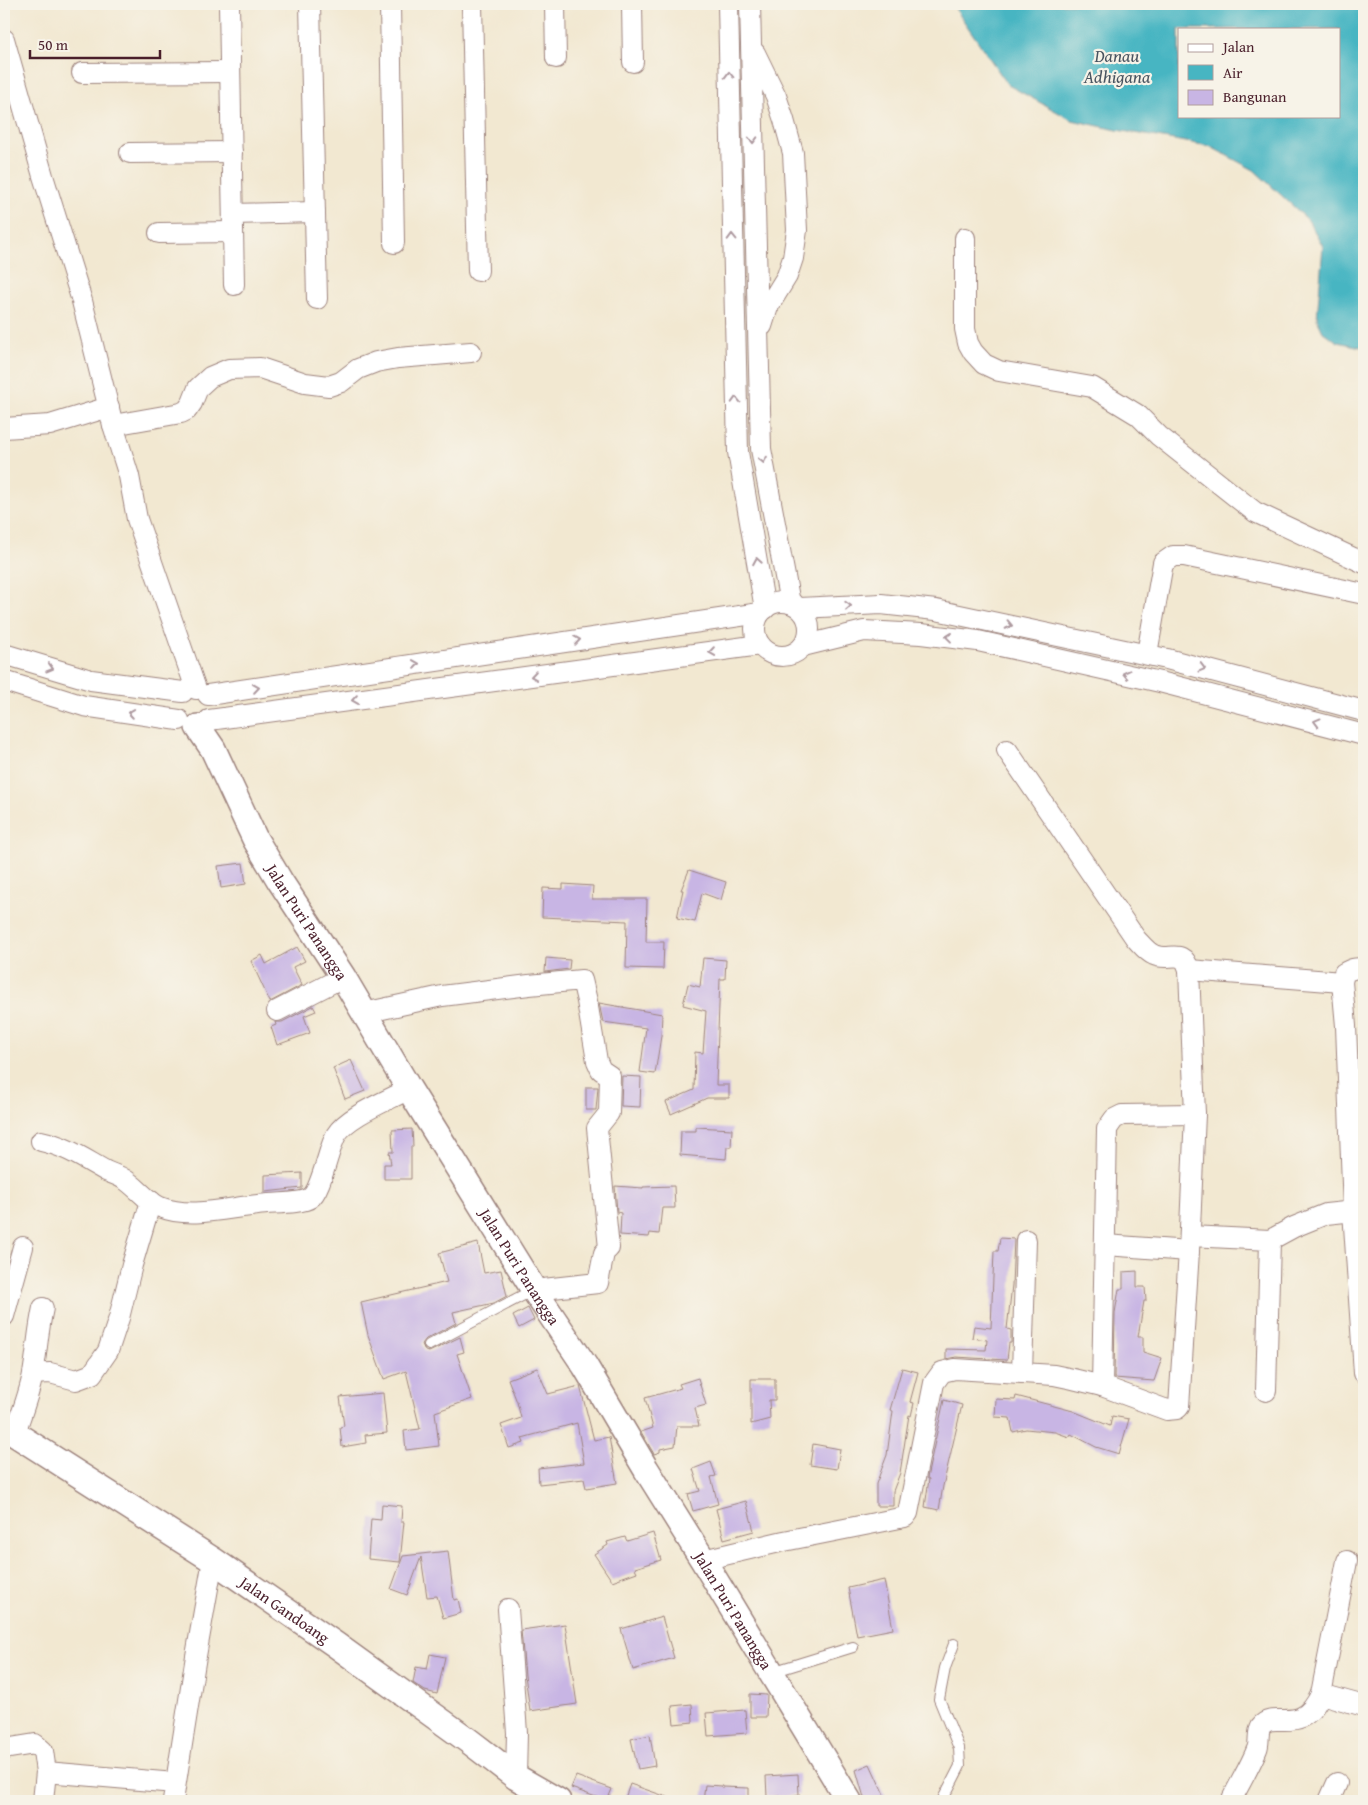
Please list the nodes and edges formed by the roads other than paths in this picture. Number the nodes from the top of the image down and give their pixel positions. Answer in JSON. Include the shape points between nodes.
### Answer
{"nodes":[{"id":1,"x":229,"y":4,"type":"edge"},
{"id":2,"x":310,"y":4,"type":"edge"},
{"id":3,"x":390,"y":4,"type":"edge"},
{"id":4,"x":472,"y":4,"type":"edge"},
{"id":5,"x":555,"y":4,"type":"edge"},
{"id":6,"x":632,"y":4,"type":"edge"},
{"id":7,"x":728,"y":4,"type":"edge"},
{"id":8,"x":750,"y":4,"type":"edge"},
{"id":9,"x":4,"y":39,"type":"edge"},
{"id":10,"x":751,"y":46,"type":"junction"},
{"id":11,"x":556,"y":58,"type":"dead end"},
{"id":12,"x":7,"y":59,"type":"edge"},
{"id":13,"x":633,"y":62,"type":"dead end"},
{"id":14,"x":230,"y":72,"type":"junction"},
{"id":15,"x":82,"y":73,"type":"dead end"},
{"id":16,"x":232,"y":152,"type":"junction"},
{"id":17,"x":130,"y":153,"type":"dead end"},
{"id":18,"x":315,"y":212,"type":"junction"},
{"id":19,"x":233,"y":223,"type":"junction"},
{"id":20,"x":158,"y":232,"type":"dead end"},
{"id":21,"x":965,"y":238,"type":"dead end"},
{"id":22,"x":394,"y":243,"type":"dead end"},
{"id":23,"x":478,"y":271,"type":"dead end"},
{"id":24,"x":234,"y":285,"type":"dead end"},
{"id":25,"x":317,"y":298,"type":"dead end"},
{"id":26,"x":734,"y":342,"type":"junction"},
{"id":27,"x":758,"y":342,"type":"junction"},
{"id":28,"x":471,"y":352,"type":"dead end"},
{"id":29,"x":111,"y":416,"type":"junction"},
{"id":30,"x":4,"y":428,"type":"edge"},
{"id":31,"x":1364,"y":563,"type":"edge"},
{"id":32,"x":1364,"y":594,"type":"edge"},
{"id":33,"x":795,"y":606,"type":"junction"},
{"id":34,"x":763,"y":611,"type":"junction"},
{"id":35,"x":760,"y":645,"type":"junction"},
{"id":36,"x":804,"y":646,"type":"junction"},
{"id":37,"x":4,"y":654,"type":"edge"},
{"id":38,"x":1147,"y":654,"type":"junction"},
{"id":39,"x":1167,"y":659,"type":"junction"},
{"id":40,"x":4,"y":681,"type":"edge"},
{"id":41,"x":1160,"y":682,"type":"junction"},
{"id":42,"x":195,"y":692,"type":"junction"},
{"id":43,"x":1364,"y":711,"type":"edge"},
{"id":44,"x":195,"y":722,"type":"junction"},
{"id":45,"x":1364,"y":734,"type":"edge"},
{"id":46,"x":1007,"y":750,"type":"dead end"},
{"id":47,"x":1364,"y":969,"type":"edge"},
{"id":48,"x":1189,"y":970,"type":"junction"},
{"id":49,"x":343,"y":977,"type":"junction"},
{"id":50,"x":1342,"y":982,"type":"junction"},
{"id":51,"x":277,"y":1011,"type":"dead end"},
{"id":52,"x":364,"y":1013,"type":"junction"},
{"id":53,"x":409,"y":1089,"type":"junction"},
{"id":54,"x":1195,"y":1114,"type":"junction"},
{"id":55,"x":41,"y":1141,"type":"dead end"},
{"id":56,"x":151,"y":1201,"type":"junction"},
{"id":57,"x":1359,"y":1210,"type":"edge"},
{"id":58,"x":1026,"y":1240,"type":"dead end"},
{"id":59,"x":1270,"y":1240,"type":"junction"},
{"id":60,"x":1190,"y":1244,"type":"junction"},
{"id":61,"x":1105,"y":1245,"type":"junction"},
{"id":62,"x":23,"y":1247,"type":"dead end"},
{"id":63,"x":534,"y":1290,"type":"junction"},
{"id":64,"x":44,"y":1308,"type":"dead end"},
{"id":65,"x":4,"y":1316,"type":"edge"},
{"id":66,"x":429,"y":1345,"type":"dead end"},
{"id":67,"x":1022,"y":1372,"type":"junction"},
{"id":68,"x":1364,"y":1373,"type":"edge"},
{"id":69,"x":33,"y":1374,"type":"junction"},
{"id":70,"x":1102,"y":1386,"type":"junction"},
{"id":71,"x":1266,"y":1391,"type":"dead end"},
{"id":72,"x":9,"y":1431,"type":"edge"},
{"id":73,"x":214,"y":1560,"type":"junction"},
{"id":74,"x":703,"y":1560,"type":"junction"},
{"id":75,"x":1347,"y":1561,"type":"dead end"},
{"id":76,"x":508,"y":1609,"type":"dead end"},
{"id":77,"x":954,"y":1644,"type":"dead end"},
{"id":78,"x":853,"y":1647,"type":"dead end"},
{"id":79,"x":771,"y":1673,"type":"junction"},
{"id":80,"x":1320,"y":1694,"type":"junction"},
{"id":81,"x":1364,"y":1706,"type":"edge"},
{"id":82,"x":4,"y":1749,"type":"edge"},
{"id":83,"x":46,"y":1772,"type":"junction"},
{"id":84,"x":516,"y":1777,"type":"junction"},
{"id":85,"x":174,"y":1792,"type":"edge"},
{"id":86,"x":43,"y":1801,"type":"edge"},
{"id":87,"x":558,"y":1801,"type":"edge"},
{"id":88,"x":849,"y":1801,"type":"edge"},
{"id":89,"x":942,"y":1801,"type":"edge"},
{"id":90,"x":1231,"y":1801,"type":"edge"}],
"edges":[{"from":1,"to":14,"type":"street"},
{"from":2,"to":18,"type":"street"},
{"from":3,"to":22,"type":"street"},
{"from":4,"to":23,"type":"street"},
{"from":5,"to":11,"type":"street"},
{"from":6,"to":13,"type":"street"},
{"from":26,"to":7,"type":"street","one_way":true},
{"from":8,"to":10,"type":"street"},
{"from":9,"to":12,"type":"street"},
{"from":10,"to":27,"type":"street","one_way":true},
{"from":10,"to":27,"type":"street","via":[[776,96],[793,153],[797,230],[794,258],[768,307]]},
{"from":12,"to":29,"type":"street","via":[[82,301]]},
{"from":14,"to":15,"type":"street"},
{"from":14,"to":16,"type":"street"},
{"from":16,"to":17,"type":"street"},
{"from":16,"to":19,"type":"street"},
{"from":18,"to":19,"type":"street"},
{"from":18,"to":25,"type":"street"},
{"from":19,"to":20,"type":"street"},
{"from":19,"to":24,"type":"street"},
{"from":21,"to":31,"type":"street","via":[[965,330],[973,352],[984,364],[999,371],[1092,387],[1138,415],[1159,436],[1255,512]]},
{"from":26,"to":27,"type":"street"},
{"from":34,"to":26,"type":"street","one_way":true,"via":[[738,452]]},
{"from":27,"to":33,"type":"street","one_way":true,"via":[[761,449]]},
{"from":28,"to":29,"type":"street","via":[[376,362],[329,386],[305,383],[260,368],[229,369],[210,377],[198,388],[192,404],[181,413]]},
{"from":29,"to":30,"type":"street"},
{"from":29,"to":42,"type":"street","via":[[129,476],[137,519]]},
{"from":32,"to":38,"type":"street","via":[[1173,556],[1163,563]]},
{"from":33,"to":34,"type":"street","via":[[779,602]]},
{"from":33,"to":36,"type":"street","via":[[806,617],[809,627]]},
{"from":33,"to":38,"type":"street","one_way":true,"via":[[881,604],[936,610]]},
{"from":34,"to":35,"type":"street","via":[[756,623]]},
{"from":42,"to":34,"type":"street","one_way":true},
{"from":35,"to":36,"type":"street","via":[[779,656],[788,656]]},
{"from":35,"to":44,"type":"street","one_way":true},
{"from":41,"to":36,"type":"street","one_way":true,"via":[[978,641],[920,634],[864,631]]},
{"from":37,"to":42,"type":"street","one_way":true,"via":[[91,680]]},
{"from":38,"to":39,"type":"street"},
{"from":39,"to":41,"type":"street"},
{"from":39,"to":43,"type":"street","one_way":true},
{"from":44,"to":40,"type":"street","one_way":true,"via":[[84,706]]},
{"from":45,"to":41,"type":"street","one_way":true},
{"from":42,"to":44,"type":"street","via":[[213,707]]},
{"from":42,"to":44,"type":"street","via":[[175,702],[176,715]]},
{"from":44,"to":49,"type":"street","name":"Jalan Puri Panangga","via":[[213,749],[255,839]]},
{"from":46,"to":48,"type":"street","via":[[1136,939],[1154,955],[1184,958]]},
{"from":47,"to":50,"type":"street","via":[[1350,969],[1344,973]]},
{"from":48,"to":50,"type":"street"},
{"from":48,"to":54,"type":"street"},
{"from":49,"to":51,"type":"street"},
{"from":49,"to":52,"type":"street","name":"Jalan Puri Panangga"},
{"from":50,"to":57,"type":"street"},
{"from":52,"to":53,"type":"street","name":"Jalan Puri Panangga"},
{"from":52,"to":63,"type":"street","via":[[442,996],[582,980],[597,1061],[601,1070],[610,1076],[609,1113],[597,1128],[609,1248],[604,1253],[598,1283]]},
{"from":53,"to":56,"type":"street","via":[[349,1121],[336,1134],[315,1194],[308,1199],[203,1211],[177,1211]]},
{"from":53,"to":63,"type":"street","name":"Jalan Puri Panangga"},
{"from":54,"to":60,"type":"street"},
{"from":54,"to":61,"type":"street","via":[[1122,1115],[1110,1124],[1106,1137]]},
{"from":55,"to":56,"type":"street","via":[[57,1144],[123,1178]]},
{"from":56,"to":69,"type":"street","via":[[108,1351],[92,1374],[76,1380],[50,1373]]},
{"from":57,"to":59,"type":"street","via":[[1326,1214]]},
{"from":57,"to":68,"type":"street"},
{"from":58,"to":67,"type":"street"},
{"from":59,"to":60,"type":"street"},
{"from":59,"to":71,"type":"street"},
{"from":60,"to":61,"type":"street"},
{"from":60,"to":70,"type":"street","via":[[1179,1407],[1167,1410]]},
{"from":61,"to":70,"type":"street"},
{"from":62,"to":65,"type":"street"},
{"from":63,"to":66,"type":"lane"},
{"from":63,"to":74,"type":"street","name":"Jalan Puri Panangga","via":[[585,1366]]},
{"from":64,"to":69,"type":"street"},
{"from":67,"to":70,"type":"street","via":[[1054,1375]]},
{"from":67,"to":74,"type":"street","via":[[955,1368],[938,1376],[905,1517]]},
{"from":69,"to":72,"type":"street","via":[[25,1405]]},
{"from":72,"to":73,"type":"street","name":"Jalan Gandoang"},
{"from":73,"to":84,"type":"street","name":"Jalan Gandoang"},
{"from":73,"to":85,"type":"street"},
{"from":74,"to":79,"type":"street","name":"Jalan Puri Panangga"},
{"from":75,"to":80,"type":"street"},
{"from":76,"to":84,"type":"street","via":[[517,1733]]},
{"from":77,"to":89,"type":"lane","via":[[939,1700],[959,1748],[960,1766]]},
{"from":78,"to":79,"type":"lane"},
{"from":79,"to":88,"type":"street","name":"Jalan Puri Panangga"},
{"from":80,"to":81,"type":"street"},
{"from":80,"to":90,"type":"street","via":[[1308,1715],[1295,1720],[1273,1720],[1261,1727],[1258,1747]]},
{"from":82,"to":83,"type":"street","via":[[35,1744],[44,1754]]},
{"from":83,"to":85,"type":"street"},
{"from":83,"to":86,"type":"street"},
{"from":84,"to":87,"type":"street","name":"Jalan Gandoang"}]}
